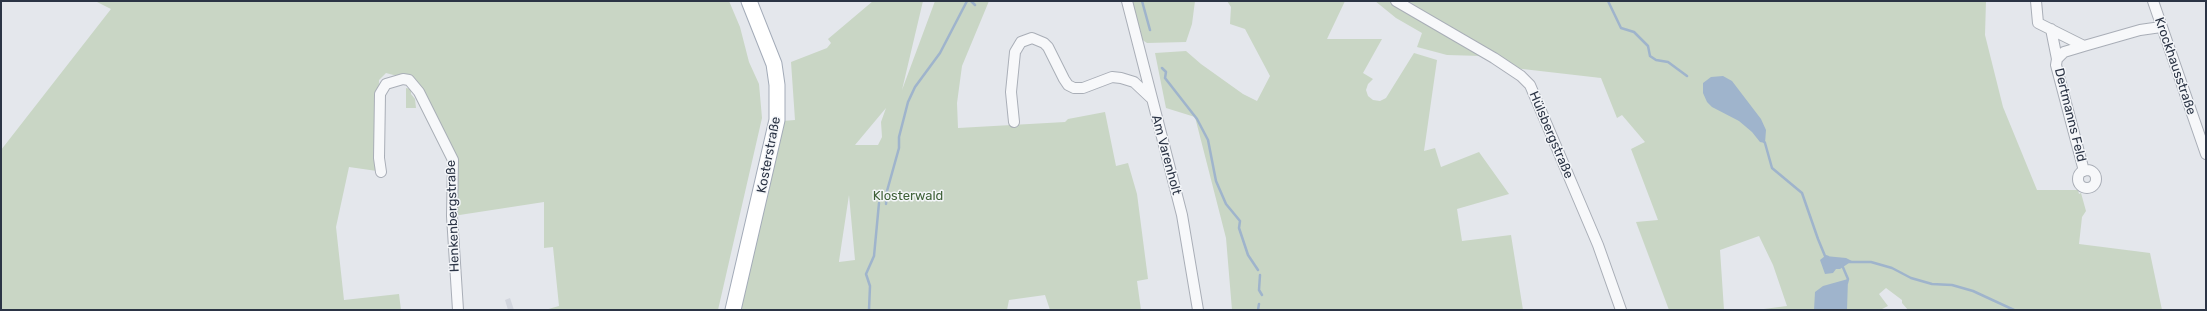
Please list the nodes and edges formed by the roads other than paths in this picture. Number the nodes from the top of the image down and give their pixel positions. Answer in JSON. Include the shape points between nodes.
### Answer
{"nodes":[{"id":1,"x":749,"y":1,"type":"edge"},
{"id":2,"x":1127,"y":1,"type":"edge"},
{"id":3,"x":1396,"y":1,"type":"edge"},
{"id":4,"x":2036,"y":1,"type":"edge"},
{"id":5,"x":2153,"y":1,"type":"edge"},
{"id":6,"x":2160,"y":27,"type":"junction"},
{"id":7,"x":2051,"y":29,"type":"junction"},
{"id":8,"x":2084,"y":46,"type":"junction"},
{"id":9,"x":2057,"y":59,"type":"junction"},
{"id":10,"x":1151,"y":98,"type":"junction"},
{"id":11,"x":1014,"y":122,"type":"dead end"},
{"id":12,"x":2206,"y":154,"type":"edge"},
{"id":13,"x":2084,"y":171,"type":"dead end"},
{"id":14,"x":381,"y":172,"type":"dead end"},
{"id":15,"x":458,"y":310,"type":"edge"},
{"id":16,"x":733,"y":310,"type":"edge"},
{"id":17,"x":1198,"y":310,"type":"edge"},
{"id":18,"x":1621,"y":310,"type":"edge"}],
"edges":[{"from":1,"to":16,"type":"main road","name":"Kosterstraße","via":[[774,64],[778,120]]},
{"from":2,"to":10,"type":"street","name":"Am Varenholt"},
{"from":3,"to":18,"type":"street","name":"Hülsbergstraße","via":[[1494,58],[1530,85],[1598,245]]},
{"from":4,"to":7,"type":"street","via":[[2038,23]]},
{"from":5,"to":6,"type":"street","name":"Krockhausstraße"},
{"from":6,"to":8,"type":"street","name":"Dertmanns Feld","via":[[2126,33]]},
{"from":6,"to":12,"type":"street","name":"Krockhausstraße"},
{"from":7,"to":8,"type":"street"},
{"from":7,"to":9,"type":"street","name":"Dertmanns Feld"},
{"from":8,"to":9,"type":"street","name":"Dertmanns Feld","via":[[2064,52]]},
{"from":9,"to":13,"type":"street","name":"Dertmanns Feld","via":[[2056,65]]},
{"from":10,"to":11,"type":"street","via":[[1134,82],[1121,78],[1112,77],[1083,88],[1068,85],[1048,47],[1032,38],[1021,42],[1015,52],[1011,92]]},
{"from":10,"to":17,"type":"street","name":"Am Varenholt","via":[[1182,215]]},
{"from":14,"to":15,"type":"street","name":"Henkenbergstraße","via":[[380,94],[386,84],[403,79],[409,80],[420,92],[453,160],[452,216]]}]}
